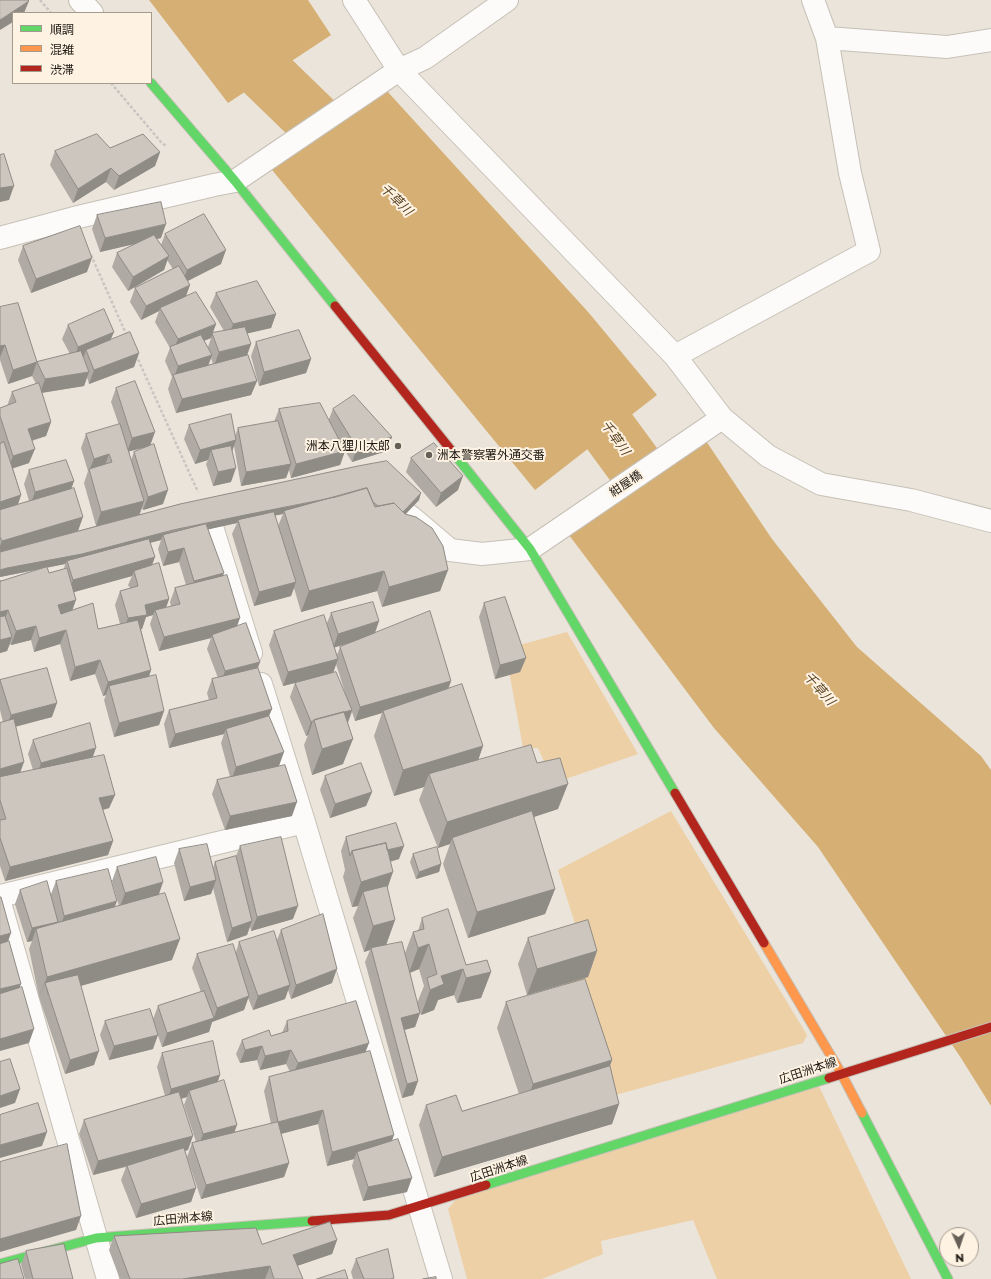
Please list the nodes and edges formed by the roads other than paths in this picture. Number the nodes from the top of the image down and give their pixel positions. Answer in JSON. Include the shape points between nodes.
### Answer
{"nodes":[{"id":1,"x":80,"y":0,"type":"edge"},
{"id":2,"x":354,"y":0,"type":"edge"},
{"id":3,"x":507,"y":0,"type":"edge"},
{"id":4,"x":813,"y":0,"type":"edge"},
{"id":5,"x":91,"y":12,"type":"edge"},
{"id":6,"x":827,"y":38,"type":"junction"},
{"id":7,"x":991,"y":40,"type":"edge"},
{"id":8,"x":398,"y":70,"type":"junction"},
{"id":9,"x":152,"y":83,"type":"edge"},
{"id":10,"x":235,"y":181,"type":"junction"},
{"id":11,"x":0,"y":238,"type":"edge"},
{"id":12,"x":675,"y":356,"type":"junction"},
{"id":13,"x":722,"y":418,"type":"junction"},
{"id":14,"x":360,"y":491,"type":"edge"},
{"id":15,"x":209,"y":517,"type":"edge"},
{"id":16,"x":991,"y":521,"type":"edge"},
{"id":17,"x":530,"y":549,"type":"junction"},
{"id":18,"x":304,"y":822,"type":"junction"},
{"id":19,"x":0,"y":896,"type":"edge"},
{"id":20,"x":0,"y":903,"type":"edge"},
{"id":21,"x":991,"y":1027,"type":"edge"},
{"id":22,"x":841,"y":1073,"type":"junction"},
{"id":23,"x":420,"y":1206,"type":"junction"},
{"id":24,"x":96,"y":1238,"type":"junction"},
{"id":25,"x":0,"y":1264,"type":"edge"},
{"id":26,"x":108,"y":1279,"type":"edge"},
{"id":27,"x":442,"y":1279,"type":"edge"},
{"id":28,"x":948,"y":1279,"type":"edge"}],
"edges":[{"from":1,"to":5,"type":"street"},
{"from":2,"to":8,"type":"street"},
{"from":3,"to":8,"type":"street","via":[[425,58]]},
{"from":4,"to":6,"type":"street"},
{"from":6,"to":7,"type":"street","via":[[947,47]]},
{"from":6,"to":12,"type":"street","via":[[850,174],[869,251]]},
{"from":8,"to":10,"type":"street"},
{"from":8,"to":12,"type":"street"},
{"from":9,"to":10,"type":"street"},
{"from":10,"to":11,"type":"street"},
{"from":10,"to":17,"type":"street"},
{"from":12,"to":13,"type":"street"},
{"from":13,"to":16,"type":"street","via":[[768,456],[821,484],[911,500]]},
{"from":13,"to":17,"type":"street","name":"紺屋橋"},
{"from":14,"to":17,"type":"street","via":[[374,492],[411,516],[450,550],[482,554]]},
{"from":15,"to":18,"type":"street"},
{"from":17,"to":22,"type":"street"},
{"from":18,"to":19,"type":"street"},
{"from":18,"to":23,"type":"street"},
{"from":20,"to":24,"type":"street"},
{"from":21,"to":22,"type":"street","name":"広田洲本線"},
{"from":22,"to":23,"type":"street","name":"広田洲本線"},
{"from":22,"to":28,"type":"street"},
{"from":23,"to":24,"type":"street","name":"広田洲本線","via":[[389,1215]]},
{"from":23,"to":27,"type":"street"},
{"from":24,"to":25,"type":"street","name":"広田洲本線"},
{"from":24,"to":26,"type":"street"}]}
